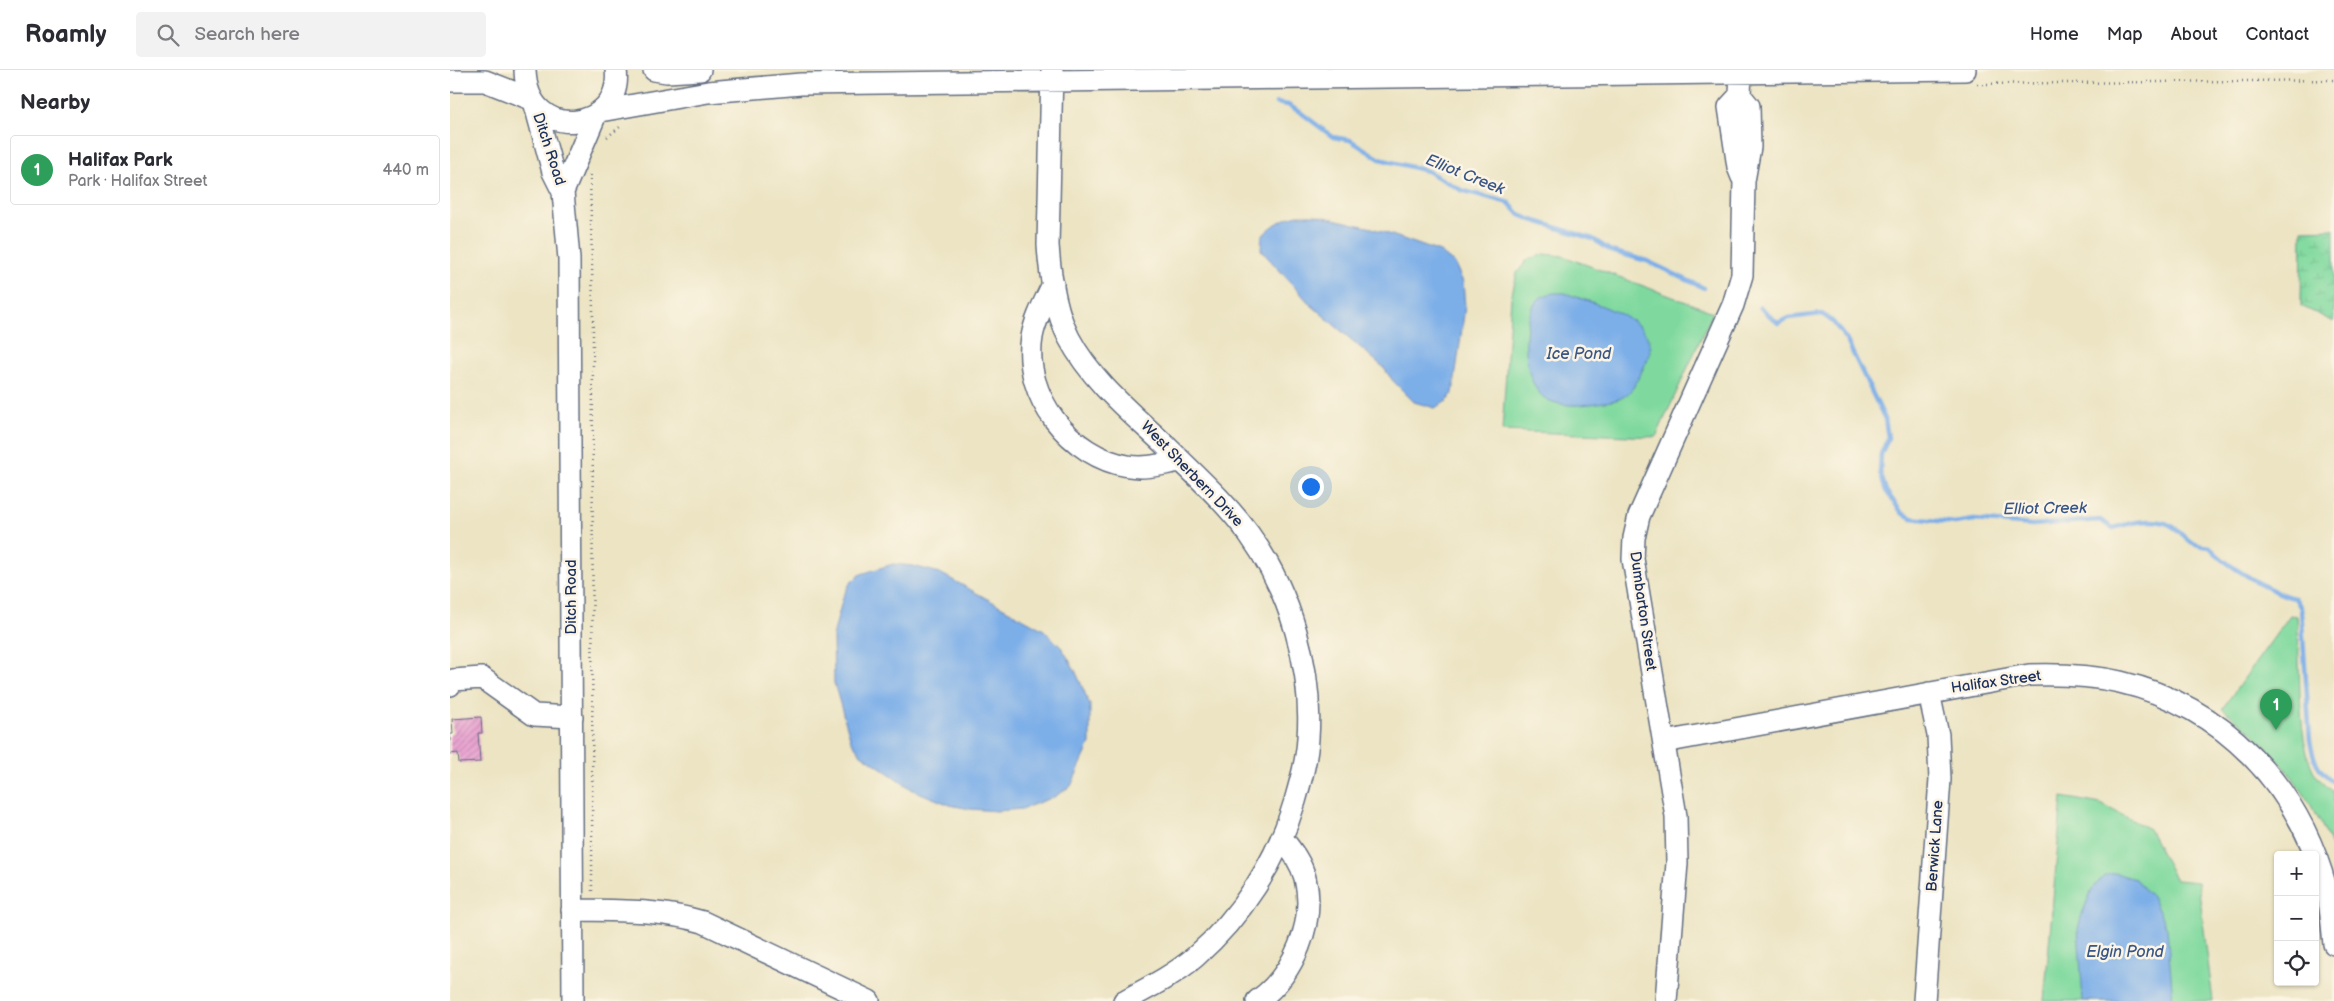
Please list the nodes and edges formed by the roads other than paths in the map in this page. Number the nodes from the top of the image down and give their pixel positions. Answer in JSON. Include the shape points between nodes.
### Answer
{"nodes":[{"id":1,"x":525,"y":70,"type":"edge"},
{"id":2,"x":616,"y":70,"type":"edge"},
{"id":3,"x":654,"y":70,"type":"edge"},
{"id":4,"x":700,"y":70,"type":"edge"},
{"id":5,"x":1052,"y":76,"type":"edge"},
{"id":6,"x":1968,"y":77,"type":"edge"},
{"id":7,"x":1740,"y":80,"type":"edge"},
{"id":8,"x":450,"y":81,"type":"edge"},
{"id":9,"x":533,"y":102,"type":"junction"},
{"id":10,"x":598,"y":113,"type":"junction"},
{"id":11,"x":563,"y":192,"type":"junction"},
{"id":12,"x":1052,"y":284,"type":"junction"},
{"id":13,"x":1181,"y":461,"type":"junction"},
{"id":14,"x":450,"y":685,"type":"edge"},
{"id":15,"x":1929,"y":693,"type":"junction"},
{"id":16,"x":572,"y":717,"type":"junction"},
{"id":17,"x":1664,"y":742,"type":"junction"},
{"id":18,"x":1282,"y":838,"type":"junction"},
{"id":19,"x":582,"y":910,"type":"junction"},
{"id":20,"x":2334,"y":944,"type":"edge"},
{"id":21,"x":573,"y":1001,"type":"edge"},
{"id":22,"x":869,"y":1001,"type":"edge"},
{"id":23,"x":1124,"y":1001,"type":"edge"},
{"id":24,"x":1257,"y":1001,"type":"edge"},
{"id":25,"x":1666,"y":1001,"type":"edge"},
{"id":26,"x":1924,"y":1001,"type":"edge"}],
"edges":[{"from":1,"to":9,"type":"street","name":"Ditch Road","via":[[525,85]]},
{"from":2,"to":10,"type":"street","name":"Ditch Road","via":[[615,90]]},
{"from":3,"to":4,"type":"street"},
{"from":5,"to":7,"type":"street"},
{"from":5,"to":10,"type":"street","via":[[772,86],[708,92]]},
{"from":5,"to":12,"type":"street","name":"West Sherbern Drive","via":[[1048,245]]},
{"from":6,"to":7,"type":"street"},
{"from":7,"to":17,"type":"street","name":"Dumbarton Street","via":[[1729,107],[1738,167],[1744,182],[1744,263],[1737,295],[1638,516],[1634,538],[1636,580]]},
{"from":8,"to":9,"type":"street","via":[[485,81]]},
{"from":9,"to":10,"type":"street","via":[[546,115],[568,122]]},
{"from":9,"to":11,"type":"street","name":"Ditch Road","via":[[553,172]]},
{"from":10,"to":11,"type":"street","name":"Ditch Road"},
{"from":11,"to":16,"type":"street","name":"Ditch Road","via":[[569,259]]},
{"from":12,"to":13,"type":"street","name":"West Sherbern Drive","via":[[1069,337],[1088,367]]},
{"from":12,"to":13,"type":"street","via":[[1032,336],[1030,356],[1038,391],[1058,426],[1090,451],[1126,466],[1144,468]]},
{"from":13,"to":18,"type":"street","name":"West Sherbern Drive","via":[[1218,497],[1249,534],[1273,571],[1302,654],[1308,738],[1302,776]]},
{"from":14,"to":16,"type":"street","via":[[454,680],[482,678],[534,715]]},
{"from":15,"to":17,"type":"street","name":"Halifax Street"},
{"from":15,"to":20,"type":"street","name":"Halifax Street","via":[[2029,675],[2059,674],[2120,682],[2188,707],[2249,753],[2291,802],[2327,889]]},
{"from":15,"to":26,"type":"street","name":"Berwick Lane","via":[[1938,735],[1940,779]]},
{"from":16,"to":19,"type":"street","name":"Ditch Road"},
{"from":17,"to":25,"type":"street","name":"Dumbarton Street","via":[[1676,816],[1677,863]]},
{"from":18,"to":23,"type":"street","name":"West Sherbern Drive","via":[[1256,886],[1216,937],[1169,976]]},
{"from":18,"to":24,"type":"street","via":[[1305,878],[1306,922],[1288,968]]},
{"from":19,"to":21,"type":"street","name":"Ditch Road"},
{"from":19,"to":22,"type":"street","via":[[674,914],[703,922]]}]}
